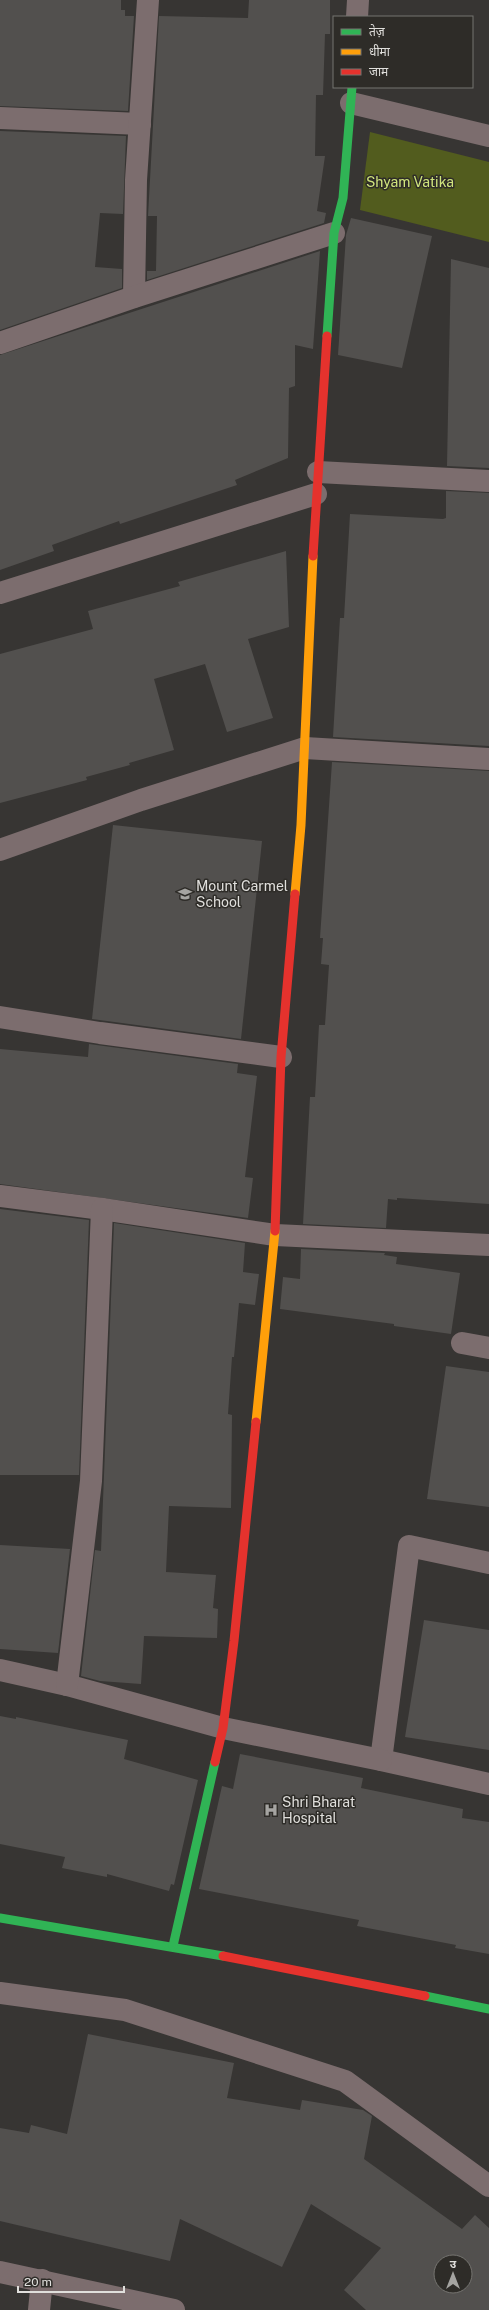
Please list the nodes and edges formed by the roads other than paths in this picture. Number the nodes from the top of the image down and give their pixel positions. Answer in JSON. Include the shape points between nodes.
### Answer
{"nodes":[{"id":1,"x":148,"y":0,"type":"edge"},
{"id":2,"x":358,"y":0,"type":"edge"},
{"id":3,"x":357,"y":16,"type":"edge"},
{"id":4,"x":352,"y":95,"type":"edge"},
{"id":5,"x":0,"y":118,"type":"edge"},
{"id":6,"x":140,"y":124,"type":"junction"},
{"id":7,"x":489,"y":136,"type":"edge"},
{"id":8,"x":334,"y":233,"type":"junction"},
{"id":9,"x":134,"y":297,"type":"junction"},
{"id":10,"x":0,"y":343,"type":"edge"},
{"id":11,"x":318,"y":472,"type":"junction"},
{"id":12,"x":489,"y":481,"type":"edge"},
{"id":13,"x":316,"y":494,"type":"junction"},
{"id":14,"x":0,"y":593,"type":"edge"},
{"id":15,"x":305,"y":748,"type":"junction"},
{"id":16,"x":489,"y":759,"type":"edge"},
{"id":17,"x":0,"y":850,"type":"edge"},
{"id":18,"x":0,"y":1017,"type":"edge"},
{"id":19,"x":281,"y":1057,"type":"junction"},
{"id":20,"x":0,"y":1196,"type":"edge"},
{"id":21,"x":102,"y":1209,"type":"junction"},
{"id":22,"x":275,"y":1235,"type":"junction"},
{"id":23,"x":489,"y":1245,"type":"edge"},
{"id":24,"x":462,"y":1343,"type":"dead end"},
{"id":25,"x":489,"y":1348,"type":"edge"},
{"id":26,"x":489,"y":1563,"type":"edge"},
{"id":27,"x":0,"y":1670,"type":"edge"},
{"id":28,"x":67,"y":1685,"type":"junction"},
{"id":29,"x":223,"y":1728,"type":"junction"},
{"id":30,"x":380,"y":1760,"type":"junction"},
{"id":31,"x":489,"y":1784,"type":"edge"},
{"id":32,"x":0,"y":1918,"type":"edge"},
{"id":33,"x":173,"y":1946,"type":"junction"},
{"id":34,"x":0,"y":1993,"type":"edge"},
{"id":35,"x":489,"y":2009,"type":"edge"},
{"id":36,"x":489,"y":2186,"type":"edge"},
{"id":37,"x":0,"y":2272,"type":"edge"},
{"id":38,"x":42,"y":2280,"type":"junction"},
{"id":39,"x":39,"y":2310,"type":"edge"},
{"id":40,"x":174,"y":2310,"type":"edge"}],
"edges":[{"from":1,"to":6,"type":"street"},
{"from":2,"to":3,"type":"street"},
{"from":4,"to":7,"type":"street"},
{"from":4,"to":8,"type":"street","via":[[343,198]]},
{"from":5,"to":6,"type":"street"},
{"from":6,"to":9,"type":"street","via":[[136,180]]},
{"from":8,"to":9,"type":"street"},
{"from":8,"to":11,"type":"street"},
{"from":9,"to":10,"type":"street"},
{"from":11,"to":12,"type":"street"},
{"from":11,"to":13,"type":"street"},
{"from":13,"to":14,"type":"street"},
{"from":13,"to":15,"type":"street"},
{"from":15,"to":16,"type":"street"},
{"from":15,"to":17,"type":"street","via":[[141,800]]},
{"from":15,"to":19,"type":"street"},
{"from":18,"to":19,"type":"street"},
{"from":19,"to":22,"type":"street"},
{"from":20,"to":21,"type":"street"},
{"from":21,"to":22,"type":"street"},
{"from":21,"to":28,"type":"street","via":[[91,1481]]},
{"from":22,"to":23,"type":"street"},
{"from":22,"to":29,"type":"street"},
{"from":24,"to":25,"type":"street"},
{"from":26,"to":30,"type":"street","via":[[409,1546]]},
{"from":27,"to":28,"type":"street"},
{"from":28,"to":29,"type":"street"},
{"from":29,"to":30,"type":"street"},
{"from":29,"to":33,"type":"street"},
{"from":30,"to":31,"type":"street"},
{"from":32,"to":33,"type":"street"},
{"from":33,"to":35,"type":"street"},
{"from":34,"to":36,"type":"street","via":[[125,2010],[345,2082]]},
{"from":37,"to":38,"type":"street"},
{"from":38,"to":39,"type":"street"},
{"from":38,"to":40,"type":"street"}]}
